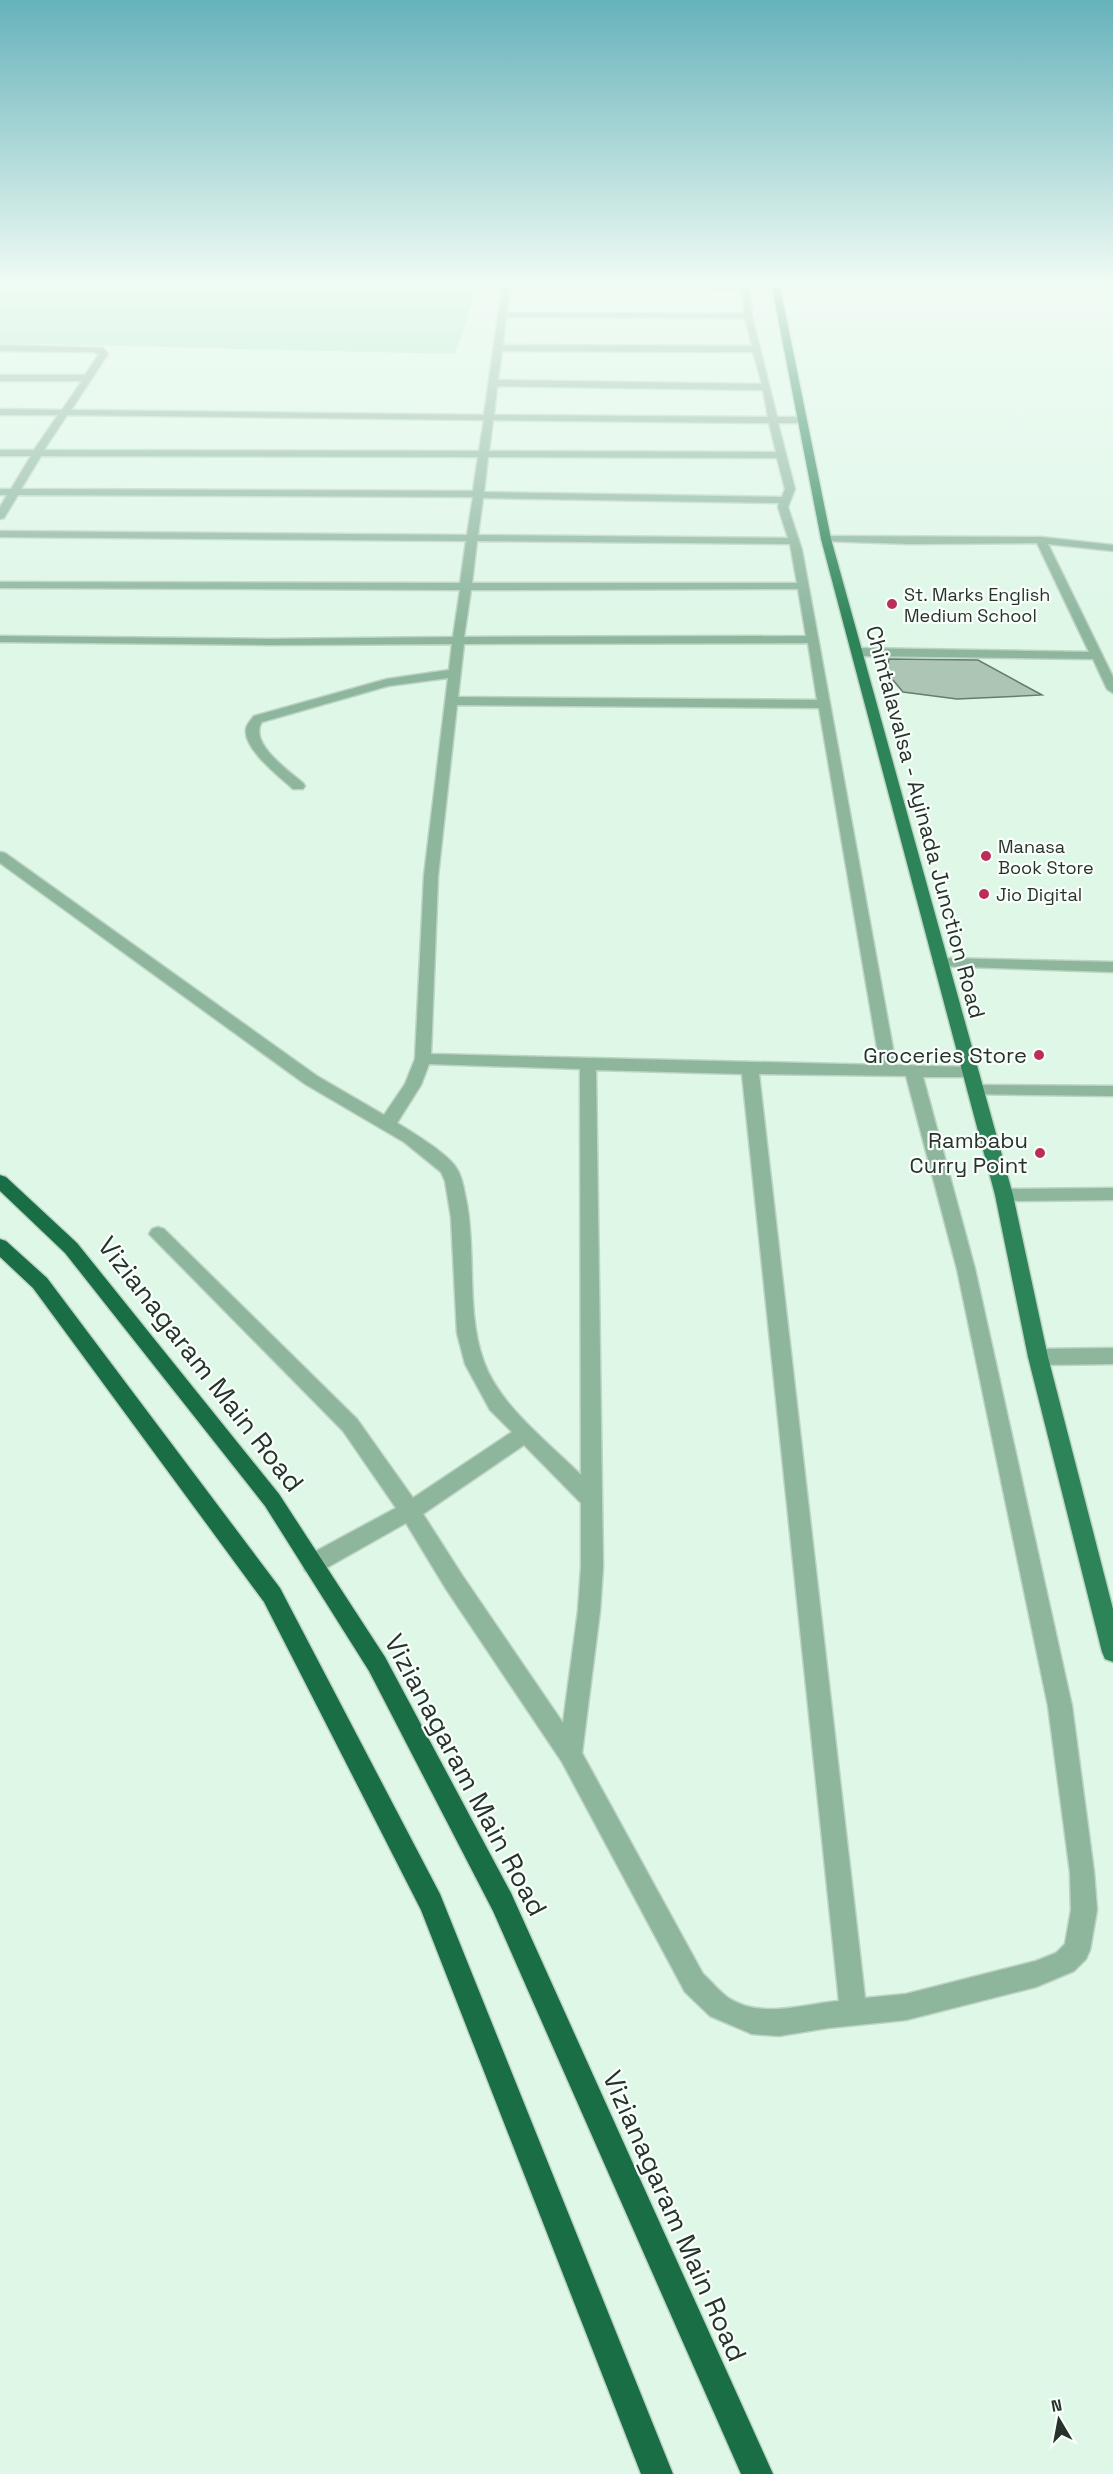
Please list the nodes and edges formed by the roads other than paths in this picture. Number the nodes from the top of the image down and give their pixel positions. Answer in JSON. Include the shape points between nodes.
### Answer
{"nodes":[{"id":1,"x":75,"y":397,"type":"edge"},
{"id":2,"x":492,"y":397,"type":"edge"},
{"id":3,"x":769,"y":397,"type":"edge"},
{"id":4,"x":798,"y":397,"type":"edge"},
{"id":5,"x":0,"y":412,"type":"edge"},
{"id":6,"x":65,"y":412,"type":"junction"},
{"id":7,"x":490,"y":419,"type":"junction"},
{"id":8,"x":772,"y":420,"type":"junction"},
{"id":9,"x":802,"y":420,"type":"junction"},
{"id":10,"x":0,"y":453,"type":"edge"},
{"id":11,"x":38,"y":454,"type":"junction"},
{"id":12,"x":485,"y":455,"type":"junction"},
{"id":13,"x":783,"y":455,"type":"junction"},
{"id":14,"x":0,"y":492,"type":"edge"},
{"id":15,"x":16,"y":492,"type":"junction"},
{"id":16,"x":479,"y":496,"type":"junction"},
{"id":17,"x":784,"y":500,"type":"junction"},
{"id":18,"x":0,"y":516,"type":"edge"},
{"id":19,"x":0,"y":534,"type":"edge"},
{"id":20,"x":473,"y":539,"type":"junction"},
{"id":21,"x":826,"y":539,"type":"junction"},
{"id":22,"x":1041,"y":540,"type":"junction"},
{"id":23,"x":794,"y":541,"type":"junction"},
{"id":24,"x":1113,"y":548,"type":"edge"},
{"id":25,"x":0,"y":585,"type":"edge"},
{"id":26,"x":466,"y":585,"type":"junction"},
{"id":27,"x":802,"y":586,"type":"junction"},
{"id":28,"x":0,"y":639,"type":"edge"},
{"id":29,"x":813,"y":639,"type":"junction"},
{"id":30,"x":458,"y":642,"type":"junction"},
{"id":31,"x":856,"y":652,"type":"junction"},
{"id":32,"x":1097,"y":656,"type":"junction"},
{"id":33,"x":455,"y":673,"type":"junction"},
{"id":34,"x":1113,"y":690,"type":"edge"},
{"id":35,"x":452,"y":701,"type":"junction"},
{"id":36,"x":824,"y":704,"type":"junction"},
{"id":37,"x":298,"y":786,"type":"dead end"},
{"id":38,"x":0,"y":856,"type":"edge"},
{"id":39,"x":941,"y":963,"type":"junction"},
{"id":40,"x":1113,"y":967,"type":"edge"},
{"id":41,"x":423,"y":1059,"type":"junction"},
{"id":42,"x":588,"y":1064,"type":"junction"},
{"id":43,"x":750,"y":1069,"type":"junction"},
{"id":44,"x":889,"y":1071,"type":"junction"},
{"id":45,"x":914,"y":1071,"type":"junction"},
{"id":46,"x":970,"y":1072,"type":"junction"},
{"id":47,"x":975,"y":1090,"type":"junction"},
{"id":48,"x":1113,"y":1090,"type":"edge"},
{"id":49,"x":386,"y":1126,"type":"junction"},
{"id":50,"x":0,"y":1181,"type":"edge"},
{"id":51,"x":1113,"y":1194,"type":"edge"},
{"id":52,"x":1004,"y":1195,"type":"junction"},
{"id":53,"x":158,"y":1234,"type":"dead end"},
{"id":54,"x":0,"y":1246,"type":"edge"},
{"id":55,"x":1113,"y":1356,"type":"edge"},
{"id":56,"x":1038,"y":1357,"type":"junction"},
{"id":57,"x":526,"y":1433,"type":"junction"},
{"id":58,"x":592,"y":1500,"type":"junction"},
{"id":59,"x":410,"y":1512,"type":"junction"},
{"id":60,"x":313,"y":1564,"type":"junction"},
{"id":61,"x":1108,"y":1611,"type":"edge"},
{"id":62,"x":1113,"y":1652,"type":"edge"},
{"id":63,"x":570,"y":1754,"type":"junction"},
{"id":64,"x":853,"y":2012,"type":"junction"},
{"id":65,"x":657,"y":2474,"type":"edge"},
{"id":66,"x":757,"y":2474,"type":"edge"}],
"edges":[{"from":1,"to":6,"type":"street"},
{"from":2,"to":7,"type":"street"},
{"from":3,"to":8,"type":"street"},
{"from":4,"to":9,"type":"main road","name":"Chintalavalsa - Ayinada Junction Road"},
{"from":5,"to":6,"type":"street"},
{"from":6,"to":7,"type":"street"},
{"from":6,"to":11,"type":"street"},
{"from":7,"to":8,"type":"street"},
{"from":7,"to":12,"type":"street"},
{"from":8,"to":9,"type":"street"},
{"from":8,"to":13,"type":"street"},
{"from":9,"to":21,"type":"main road","name":"Chintalavalsa - Ayinada Junction Road"},
{"from":10,"to":11,"type":"street"},
{"from":11,"to":12,"type":"street"},
{"from":11,"to":15,"type":"street"},
{"from":12,"to":13,"type":"street"},
{"from":12,"to":16,"type":"street"},
{"from":13,"to":17,"type":"street","via":[[790,489]]},
{"from":14,"to":15,"type":"street"},
{"from":15,"to":16,"type":"street"},
{"from":15,"to":18,"type":"street"},
{"from":16,"to":17,"type":"street"},
{"from":16,"to":20,"type":"street"},
{"from":17,"to":23,"type":"street"},
{"from":19,"to":20,"type":"street"},
{"from":20,"to":23,"type":"street"},
{"from":20,"to":26,"type":"street"},
{"from":21,"to":22,"type":"street"},
{"from":21,"to":31,"type":"main road","name":"Chintalavalsa - Ayinada Junction Road"},
{"from":22,"to":24,"type":"street"},
{"from":22,"to":32,"type":"street"},
{"from":23,"to":27,"type":"street"},
{"from":25,"to":26,"type":"street"},
{"from":26,"to":27,"type":"street"},
{"from":26,"to":30,"type":"street"},
{"from":27,"to":29,"type":"street"},
{"from":28,"to":30,"type":"street"},
{"from":29,"to":30,"type":"street"},
{"from":29,"to":36,"type":"street"},
{"from":30,"to":33,"type":"street"},
{"from":31,"to":32,"type":"street"},
{"from":31,"to":39,"type":"main road","name":"Chintalavalsa - Ayinada Junction Road"},
{"from":32,"to":34,"type":"street"},
{"from":33,"to":35,"type":"street"},
{"from":33,"to":37,"type":"street","via":[[387,683],[258,719],[252,729],[255,746]]},
{"from":35,"to":36,"type":"street"},
{"from":35,"to":41,"type":"street","via":[[431,876]]},
{"from":36,"to":44,"type":"street"},
{"from":38,"to":49,"type":"street","via":[[311,1080]]},
{"from":39,"to":40,"type":"street"},
{"from":39,"to":46,"type":"main road","name":"Chintalavalsa - Ayinada Junction Road"},
{"from":41,"to":42,"type":"street"},
{"from":41,"to":49,"type":"street","via":[[413,1085]]},
{"from":42,"to":43,"type":"street"},
{"from":42,"to":58,"type":"street"},
{"from":43,"to":44,"type":"street"},
{"from":43,"to":64,"type":"street"},
{"from":44,"to":45,"type":"street"},
{"from":45,"to":46,"type":"street"},
{"from":45,"to":64,"type":"street","via":[[966,1269],[1060,1706],[1084,1910],[1077,1950],[1065,1962],[1036,1974],[906,2007]]},
{"from":46,"to":47,"type":"main road","name":"Chintalavalsa - Ayinada Junction Road"},
{"from":47,"to":48,"type":"street"},
{"from":47,"to":52,"type":"main road","name":"Chintalavalsa - Ayinada Junction Road"},
{"from":49,"to":57,"type":"street","via":[[410,1138],[448,1168],[454,1181],[467,1334],[475,1364],[497,1404]]},
{"from":50,"to":60,"type":"highway","name":"Vizianagaram Main Road","via":[[71,1248],[272,1500]]},
{"from":51,"to":52,"type":"street"},
{"from":52,"to":56,"type":"main road","name":"Chintalavalsa - Ayinada Junction Road"},
{"from":53,"to":59,"type":"street","via":[[350,1425]]},
{"from":54,"to":65,"type":"highway","via":[[40,1283],[272,1595],[431,1903]]},
{"from":55,"to":56,"type":"street"},
{"from":56,"to":61,"type":"main road","name":"Chintalavalsa - Ayinada Junction Road"},
{"from":57,"to":58,"type":"street"},
{"from":57,"to":59,"type":"street"},
{"from":58,"to":63,"type":"street","via":[[589,1611]]},
{"from":59,"to":60,"type":"street"},
{"from":59,"to":63,"type":"street"},
{"from":60,"to":66,"type":"highway","name":"Vizianagaram Main Road","via":[[376,1664],[502,1902]]},
{"from":61,"to":62,"type":"main road","name":"Chintalavalsa - Ayinada Junction Road"},
{"from":63,"to":64,"type":"street","via":[[694,1983],[719,2007],[753,2021],[779,2023]]}]}
